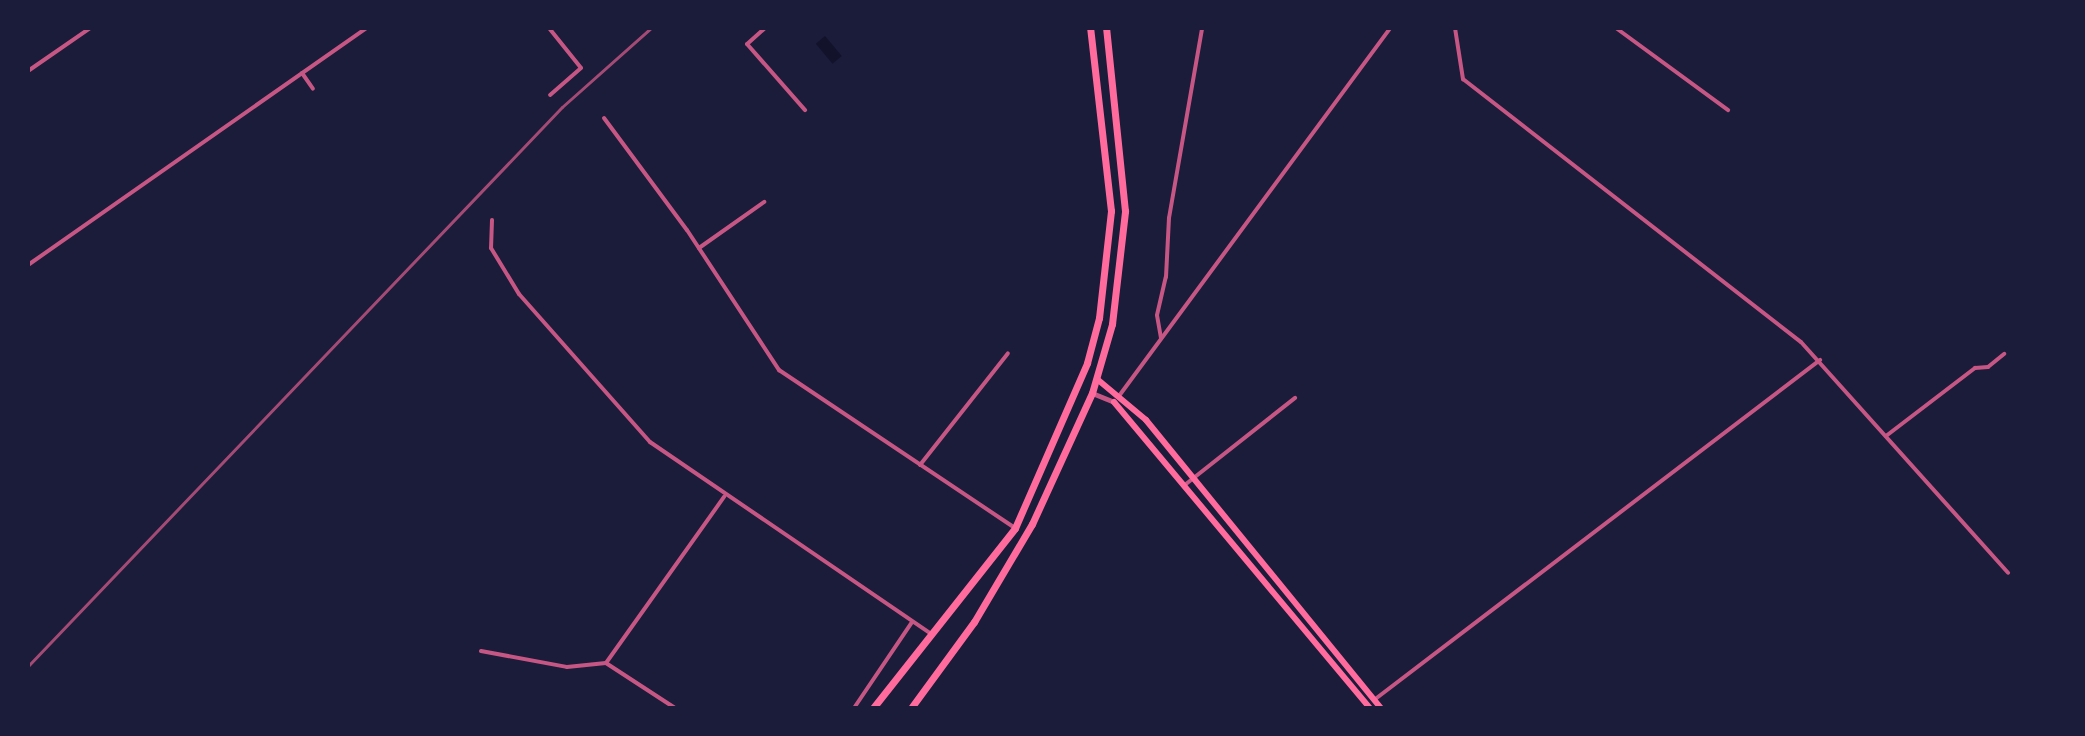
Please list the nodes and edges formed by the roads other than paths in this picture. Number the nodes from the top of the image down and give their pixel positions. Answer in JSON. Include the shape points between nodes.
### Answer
{"nodes":[{"id":1,"x":90,"y":28,"type":"edge"},
{"id":2,"x":366,"y":28,"type":"edge"},
{"id":3,"x":549,"y":28,"type":"edge"},
{"id":4,"x":765,"y":28,"type":"edge"},
{"id":5,"x":1090,"y":28,"type":"edge"},
{"id":6,"x":1106,"y":28,"type":"edge"},
{"id":7,"x":1202,"y":28,"type":"edge"},
{"id":8,"x":1390,"y":28,"type":"edge"},
{"id":9,"x":1455,"y":28,"type":"edge"},
{"id":10,"x":1616,"y":28,"type":"edge"},
{"id":11,"x":28,"y":71,"type":"edge"},
{"id":12,"x":302,"y":73,"type":"junction"},
{"id":13,"x":313,"y":89,"type":"dead end"},
{"id":14,"x":550,"y":95,"type":"dead end"},
{"id":15,"x":805,"y":110,"type":"dead end"},
{"id":16,"x":1728,"y":110,"type":"dead end"},
{"id":17,"x":604,"y":118,"type":"dead end"},
{"id":18,"x":764,"y":202,"type":"dead end"},
{"id":19,"x":492,"y":220,"type":"dead end"},
{"id":20,"x":699,"y":248,"type":"junction"},
{"id":21,"x":28,"y":265,"type":"edge"},
{"id":22,"x":1161,"y":338,"type":"junction"},
{"id":23,"x":1008,"y":353,"type":"dead end"},
{"id":24,"x":2004,"y":354,"type":"dead end"},
{"id":25,"x":1820,"y":360,"type":"junction"},
{"id":26,"x":1097,"y":379,"type":"junction"},
{"id":27,"x":1092,"y":393,"type":"junction"},
{"id":28,"x":1120,"y":395,"type":"junction"},
{"id":29,"x":1295,"y":398,"type":"dead end"},
{"id":30,"x":1114,"y":402,"type":"junction"},
{"id":31,"x":1886,"y":436,"type":"junction"},
{"id":32,"x":920,"y":465,"type":"junction"},
{"id":33,"x":1193,"y":478,"type":"junction"},
{"id":34,"x":1186,"y":484,"type":"junction"},
{"id":35,"x":724,"y":497,"type":"junction"},
{"id":36,"x":1015,"y":528,"type":"junction"},
{"id":37,"x":2008,"y":573,"type":"dead end"},
{"id":38,"x":912,"y":622,"type":"junction"},
{"id":39,"x":930,"y":633,"type":"junction"},
{"id":40,"x":481,"y":651,"type":"dead end"},
{"id":41,"x":606,"y":663,"type":"junction"},
{"id":42,"x":1374,"y":700,"type":"junction"},
{"id":43,"x":675,"y":708,"type":"edge"},
{"id":44,"x":854,"y":708,"type":"edge"},
{"id":45,"x":873,"y":708,"type":"edge"},
{"id":46,"x":911,"y":708,"type":"edge"},
{"id":47,"x":1370,"y":708,"type":"edge"},
{"id":48,"x":1381,"y":708,"type":"edge"}],
"edges":[{"from":1,"to":11,"type":"street"},
{"from":2,"to":12,"type":"street"},
{"from":3,"to":14,"type":"street","via":[[581,68]]},
{"from":4,"to":15,"type":"street","via":[[747,44]]},
{"from":5,"to":36,"type":"highway","via":[[1111,211],[1099,318],[1067,416]]},
{"from":6,"to":26,"type":"highway","via":[[1125,211],[1112,324]]},
{"from":7,"to":22,"type":"street","via":[[1169,218],[1166,277],[1157,315]]},
{"from":8,"to":22,"type":"street"},
{"from":9,"to":25,"type":"street","via":[[1463,79],[1481,97]]},
{"from":10,"to":16,"type":"street"},
{"from":12,"to":13,"type":"street"},
{"from":12,"to":21,"type":"street"},
{"from":17,"to":20,"type":"street"},
{"from":18,"to":20,"type":"street"},
{"from":19,"to":35,"type":"street","via":[[491,248],[544,325],[650,442]]},
{"from":20,"to":32,"type":"street","via":[[779,370]]},
{"from":22,"to":28,"type":"street"},
{"from":23,"to":32,"type":"street"},
{"from":24,"to":31,"type":"street","via":[[1988,367],[1975,368]]},
{"from":25,"to":31,"type":"street"},
{"from":25,"to":42,"type":"street"},
{"from":26,"to":27,"type":"highway"},
{"from":26,"to":28,"type":"main road"},
{"from":27,"to":30,"type":"street"},
{"from":27,"to":46,"type":"highway","via":[[1032,524],[974,622]]},
{"from":28,"to":30,"type":"street"},
{"from":28,"to":33,"type":"main road"},
{"from":29,"to":33,"type":"street"},
{"from":30,"to":34,"type":"main road"},
{"from":31,"to":37,"type":"street"},
{"from":32,"to":36,"type":"street"},
{"from":33,"to":34,"type":"street"},
{"from":33,"to":42,"type":"main road"},
{"from":34,"to":47,"type":"main road"},
{"from":35,"to":38,"type":"street","via":[[854,578]]},
{"from":35,"to":41,"type":"street"},
{"from":36,"to":39,"type":"highway"},
{"from":38,"to":39,"type":"street"},
{"from":38,"to":44,"type":"street"},
{"from":39,"to":45,"type":"highway"},
{"from":40,"to":41,"type":"street","via":[[567,667]]},
{"from":41,"to":43,"type":"street"},
{"from":42,"to":48,"type":"main road"}]}
